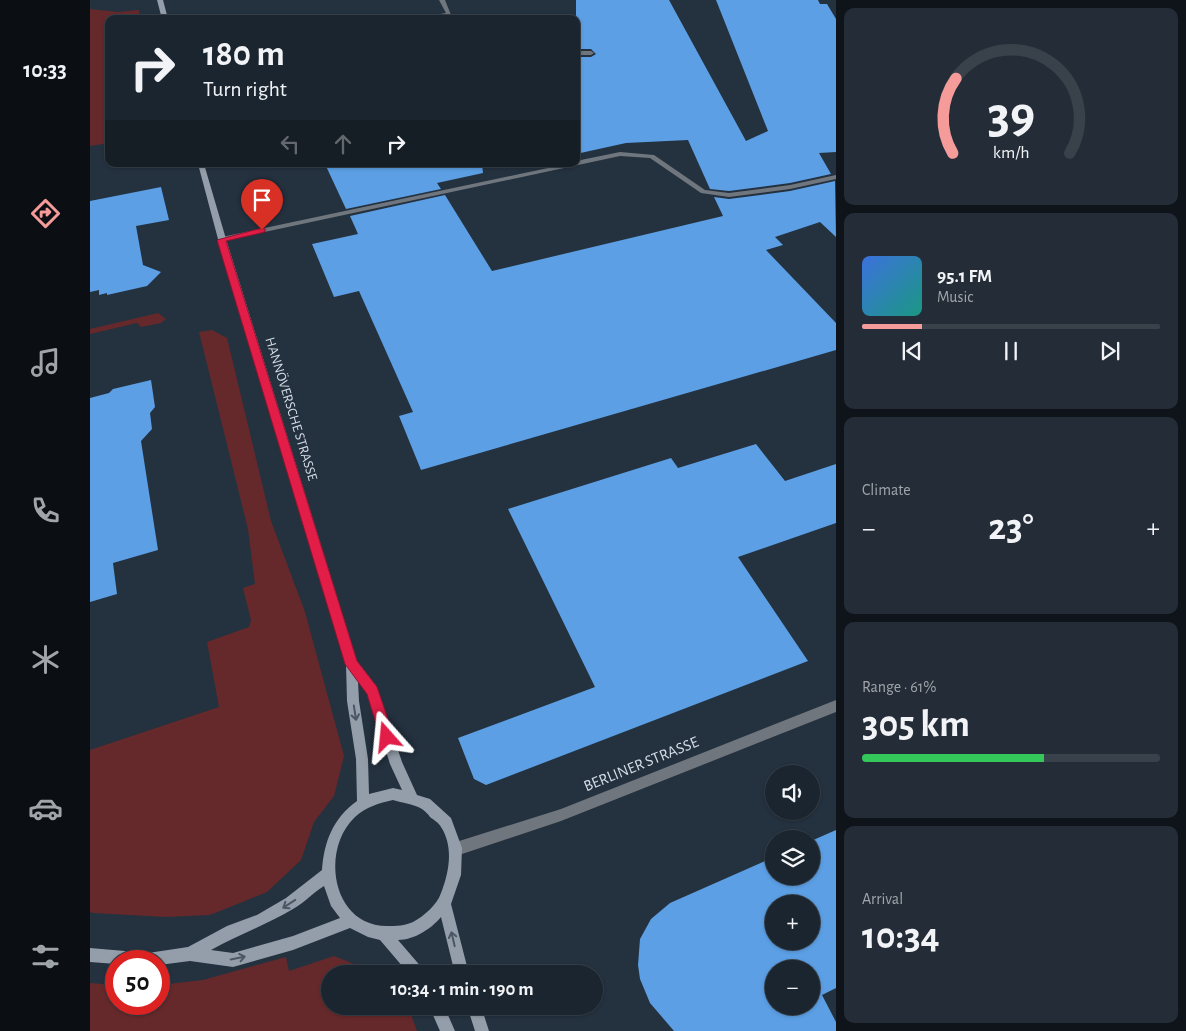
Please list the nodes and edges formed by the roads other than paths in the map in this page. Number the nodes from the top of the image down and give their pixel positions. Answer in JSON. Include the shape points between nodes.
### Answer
{"nodes":[{"id":1,"x":160,"y":0,"type":"edge"},
{"id":2,"x":442,"y":0,"type":"edge"},
{"id":3,"x":164,"y":15,"type":"edge"},
{"id":4,"x":442,"y":15,"type":"edge"},
{"id":5,"x":580,"y":53,"type":"edge"},
{"id":6,"x":591,"y":53,"type":"dead end"},
{"id":7,"x":580,"y":163,"type":"edge"},
{"id":8,"x":202,"y":167,"type":"edge"},
{"id":9,"x":561,"y":167,"type":"edge"},
{"id":10,"x":836,"y":177,"type":"edge"},
{"id":11,"x":222,"y":240,"type":"junction"},
{"id":12,"x":352,"y":664,"type":"junction"},
{"id":13,"x":836,"y":706,"type":"edge"},
{"id":14,"x":411,"y":796,"type":"junction"},
{"id":15,"x":363,"y":804,"type":"junction"},
{"id":16,"x":456,"y":849,"type":"junction"},
{"id":17,"x":328,"y":874,"type":"junction"},
{"id":18,"x":444,"y":904,"type":"junction"},
{"id":19,"x":351,"y":921,"type":"junction"},
{"id":20,"x":385,"y":935,"type":"junction"},
{"id":21,"x":190,"y":954,"type":"junction"},
{"id":22,"x":90,"y":955,"type":"edge"},
{"id":23,"x":410,"y":965,"type":"edge"},
{"id":24,"x":460,"y":965,"type":"edge"},
{"id":25,"x":440,"y":1015,"type":"edge"},
{"id":26,"x":477,"y":1015,"type":"edge"},
{"id":27,"x":448,"y":1031,"type":"edge"},
{"id":28,"x":482,"y":1031,"type":"edge"}],
"edges":[{"from":1,"to":3,"type":"main road"},
{"from":2,"to":4,"type":"street","via":[[449,14]]},
{"from":5,"to":6,"type":"street"},
{"from":7,"to":10,"type":"street","via":[[620,154],[652,156],[703,192],[728,196]]},
{"from":8,"to":11,"type":"main road","name":"HANNÖVERSCHE STRASSE"},
{"from":9,"to":11,"type":"street"},
{"from":11,"to":12,"type":"main road","name":"HANNÖVERSCHE STRASSE"},
{"from":12,"to":14,"type":"main road","name":"HANNÖVERSCHE STRASSE","via":[[373,691],[396,764]]},
{"from":12,"to":15,"type":"main road","name":"HANNÖVERSCHE STRASSE","one_way":true,"via":[[353,701],[362,758]]},
{"from":13,"to":16,"type":"street","name":"BERLINER STRASSE","via":[[560,815]]},
{"from":14,"to":15,"type":"main road","via":[[393,794]]},
{"from":14,"to":16,"type":"main road","via":[[428,803],[438,812],[450,829]]},
{"from":15,"to":17,"type":"main road","via":[[348,816],[336,834]]},
{"from":16,"to":18,"type":"main road","via":[[454,882]]},
{"from":17,"to":19,"type":"main road","via":[[339,908]]},
{"from":17,"to":21,"type":"main road","one_way":true,"via":[[291,903],[262,920],[232,930]]},
{"from":18,"to":20,"type":"main road","via":[[428,921],[410,932]]},
{"from":24,"to":18,"type":"main road","one_way":true},
{"from":19,"to":20,"type":"main road","via":[[365,930]]},
{"from":21,"to":19,"type":"main road","one_way":true,"via":[[233,960],[293,943]]},
{"from":20,"to":23,"type":"main road"},
{"from":21,"to":22,"type":"main road","via":[[148,960]]},
{"from":25,"to":27,"type":"main road"},
{"from":26,"to":28,"type":"main road"}]}
